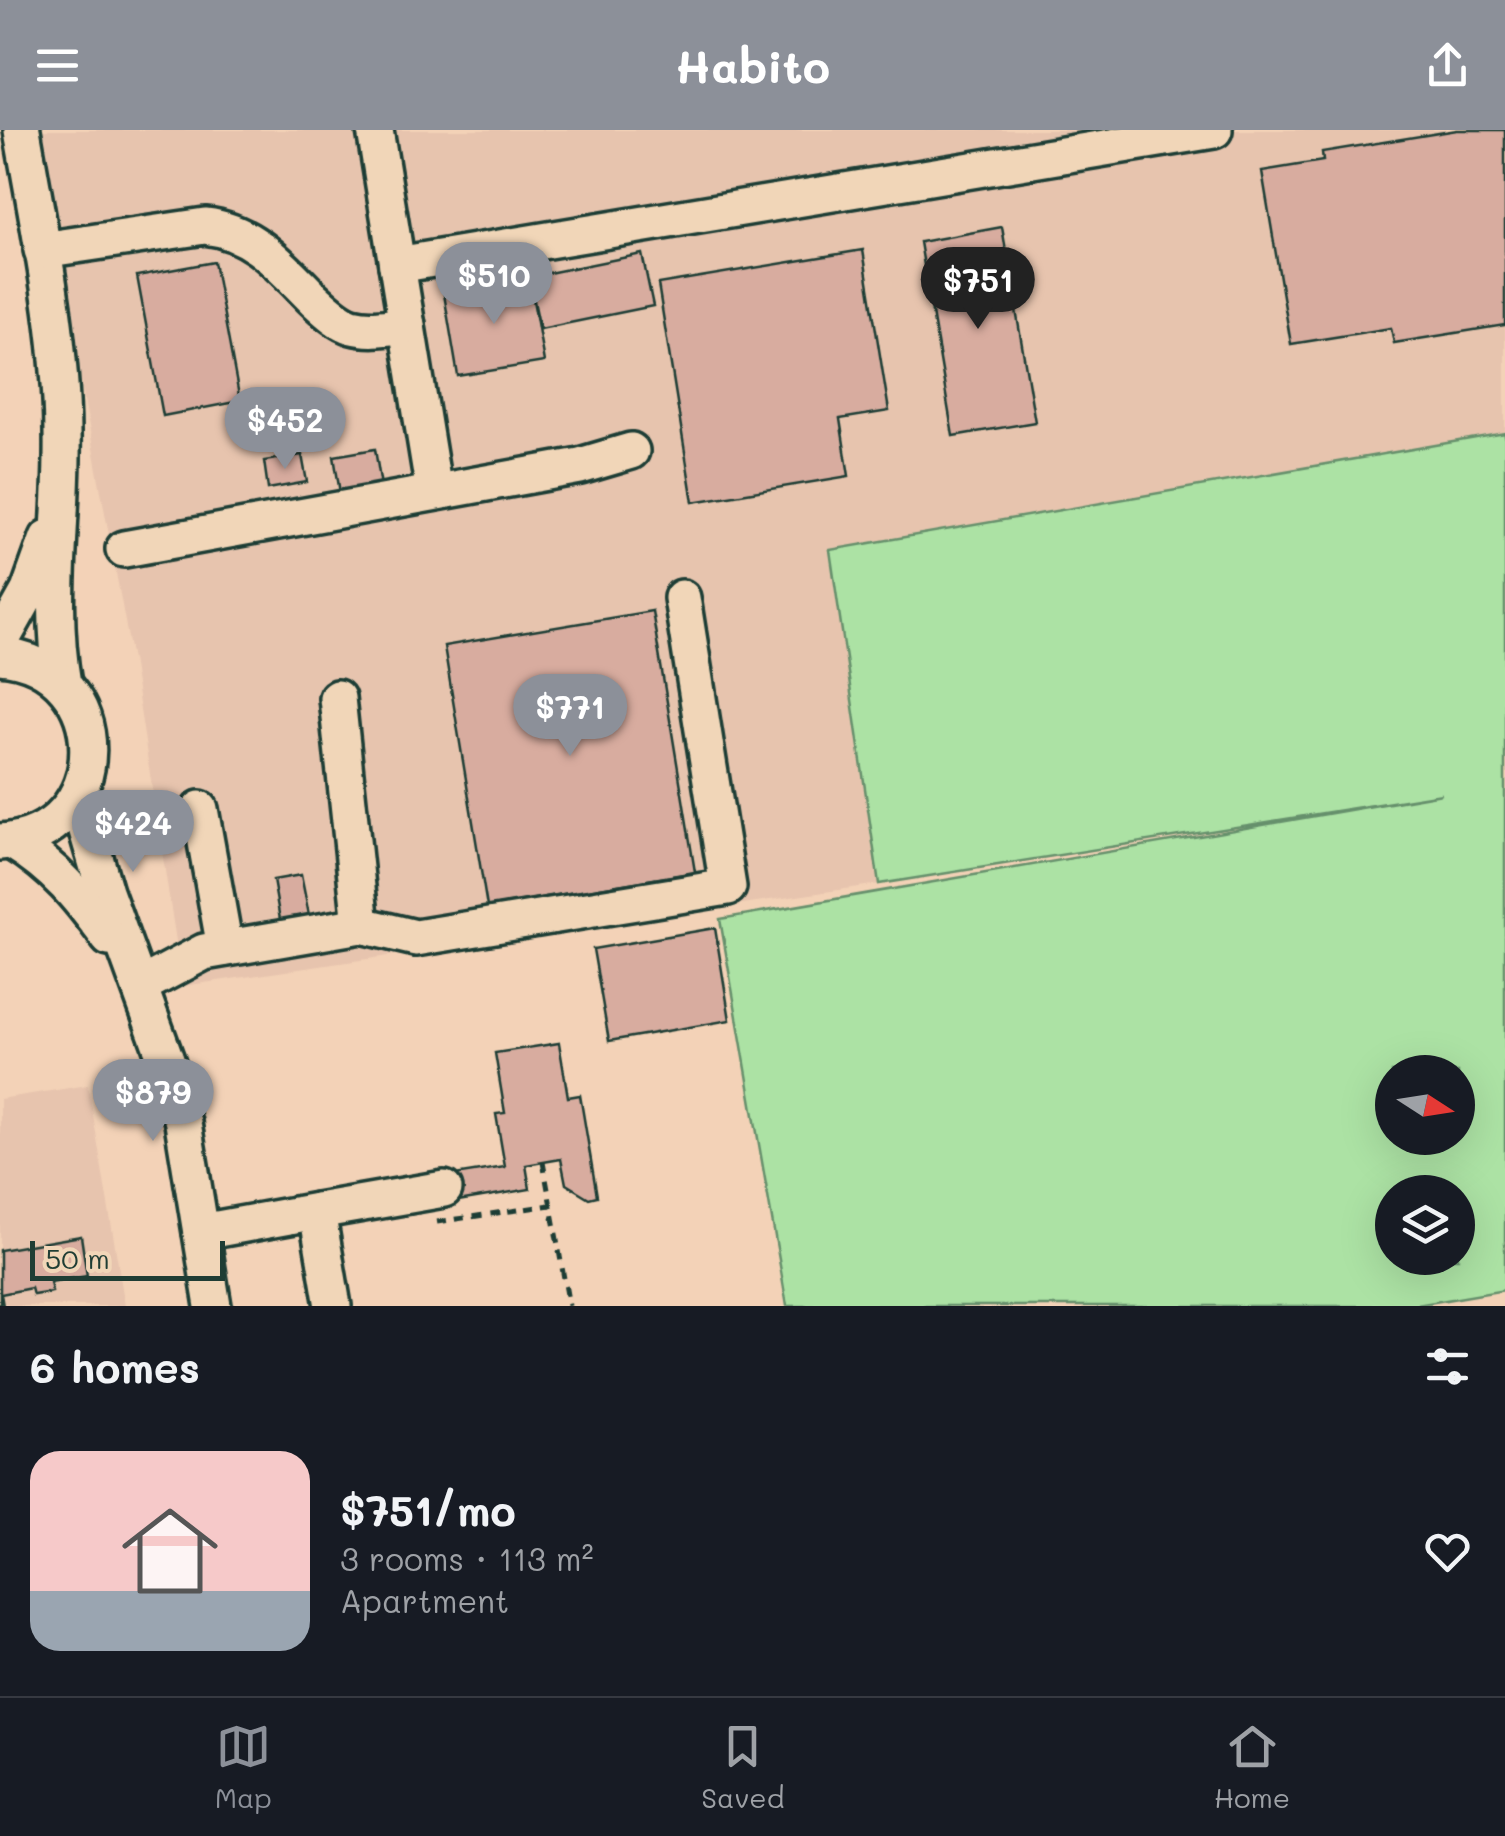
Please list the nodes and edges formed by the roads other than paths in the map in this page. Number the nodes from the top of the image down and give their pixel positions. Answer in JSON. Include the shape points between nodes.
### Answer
{"nodes":[{"id":1,"x":22,"y":130,"type":"edge"},
{"id":2,"x":375,"y":130,"type":"edge"},
{"id":3,"x":1214,"y":130,"type":"edge"},
{"id":4,"x":42,"y":250,"type":"junction"},
{"id":5,"x":397,"y":265,"type":"junction"},
{"id":6,"x":407,"y":324,"type":"junction"},
{"id":7,"x":631,"y":451,"type":"dead end"},
{"id":8,"x":434,"y":492,"type":"junction"},
{"id":9,"x":58,"y":503,"type":"junction"},
{"id":10,"x":124,"y":549,"type":"dead end"},
{"id":11,"x":682,"y":598,"type":"dead end"},
{"id":12,"x":0,"y":642,"type":"edge"},
{"id":13,"x":0,"y":656,"type":"edge"},
{"id":14,"x":62,"y":684,"type":"junction"},
{"id":15,"x":337,"y":698,"type":"dead end"},
{"id":16,"x":77,"y":796,"type":"junction"},
{"id":17,"x":200,"y":809,"type":"dead end"},
{"id":18,"x":6,"y":841,"type":"edge"},
{"id":19,"x":361,"y":925,"type":"junction"},
{"id":20,"x":225,"y":948,"type":"junction"},
{"id":21,"x":137,"y":978,"type":"junction"},
{"id":22,"x":429,"y":1191,"type":"road end"},
{"id":23,"x":317,"y":1211,"type":"junction"},
{"id":24,"x":201,"y":1232,"type":"junction"},
{"id":25,"x":213,"y":1306,"type":"edge"},
{"id":26,"x":333,"y":1306,"type":"edge"}],
"edges":[{"from":1,"to":4,"type":"street"},
{"from":2,"to":5,"type":"street"},
{"from":3,"to":5,"type":"street"},
{"from":4,"to":6,"type":"street","via":[[226,228],[250,239],[350,326]]},
{"from":4,"to":9,"type":"street","via":[[60,360]]},
{"from":5,"to":6,"type":"street"},
{"from":6,"to":8,"type":"street"},
{"from":7,"to":8,"type":"street"},
{"from":8,"to":10,"type":"street"},
{"from":9,"to":12,"type":"street","via":[[29,591]]},
{"from":9,"to":14,"type":"street","via":[[55,640]]},
{"from":11,"to":19,"type":"street","via":[[728,887],[416,938]]},
{"from":13,"to":14,"type":"street","via":[[41,667]]},
{"from":14,"to":16,"type":"street","via":[[77,703],[88,737]]},
{"from":15,"to":19,"type":"street"},
{"from":16,"to":18,"type":"street","via":[[38,832]]},
{"from":16,"to":21,"type":"street"},
{"from":17,"to":20,"type":"street"},
{"from":18,"to":21,"type":"street","via":[[42,860],[70,886]]},
{"from":19,"to":20,"type":"street"},
{"from":20,"to":21,"type":"street"},
{"from":21,"to":24,"type":"street","via":[[170,1071]]},
{"from":22,"to":23,"type":"street"},
{"from":23,"to":24,"type":"street"},
{"from":23,"to":26,"type":"street"},
{"from":24,"to":25,"type":"street"}]}
